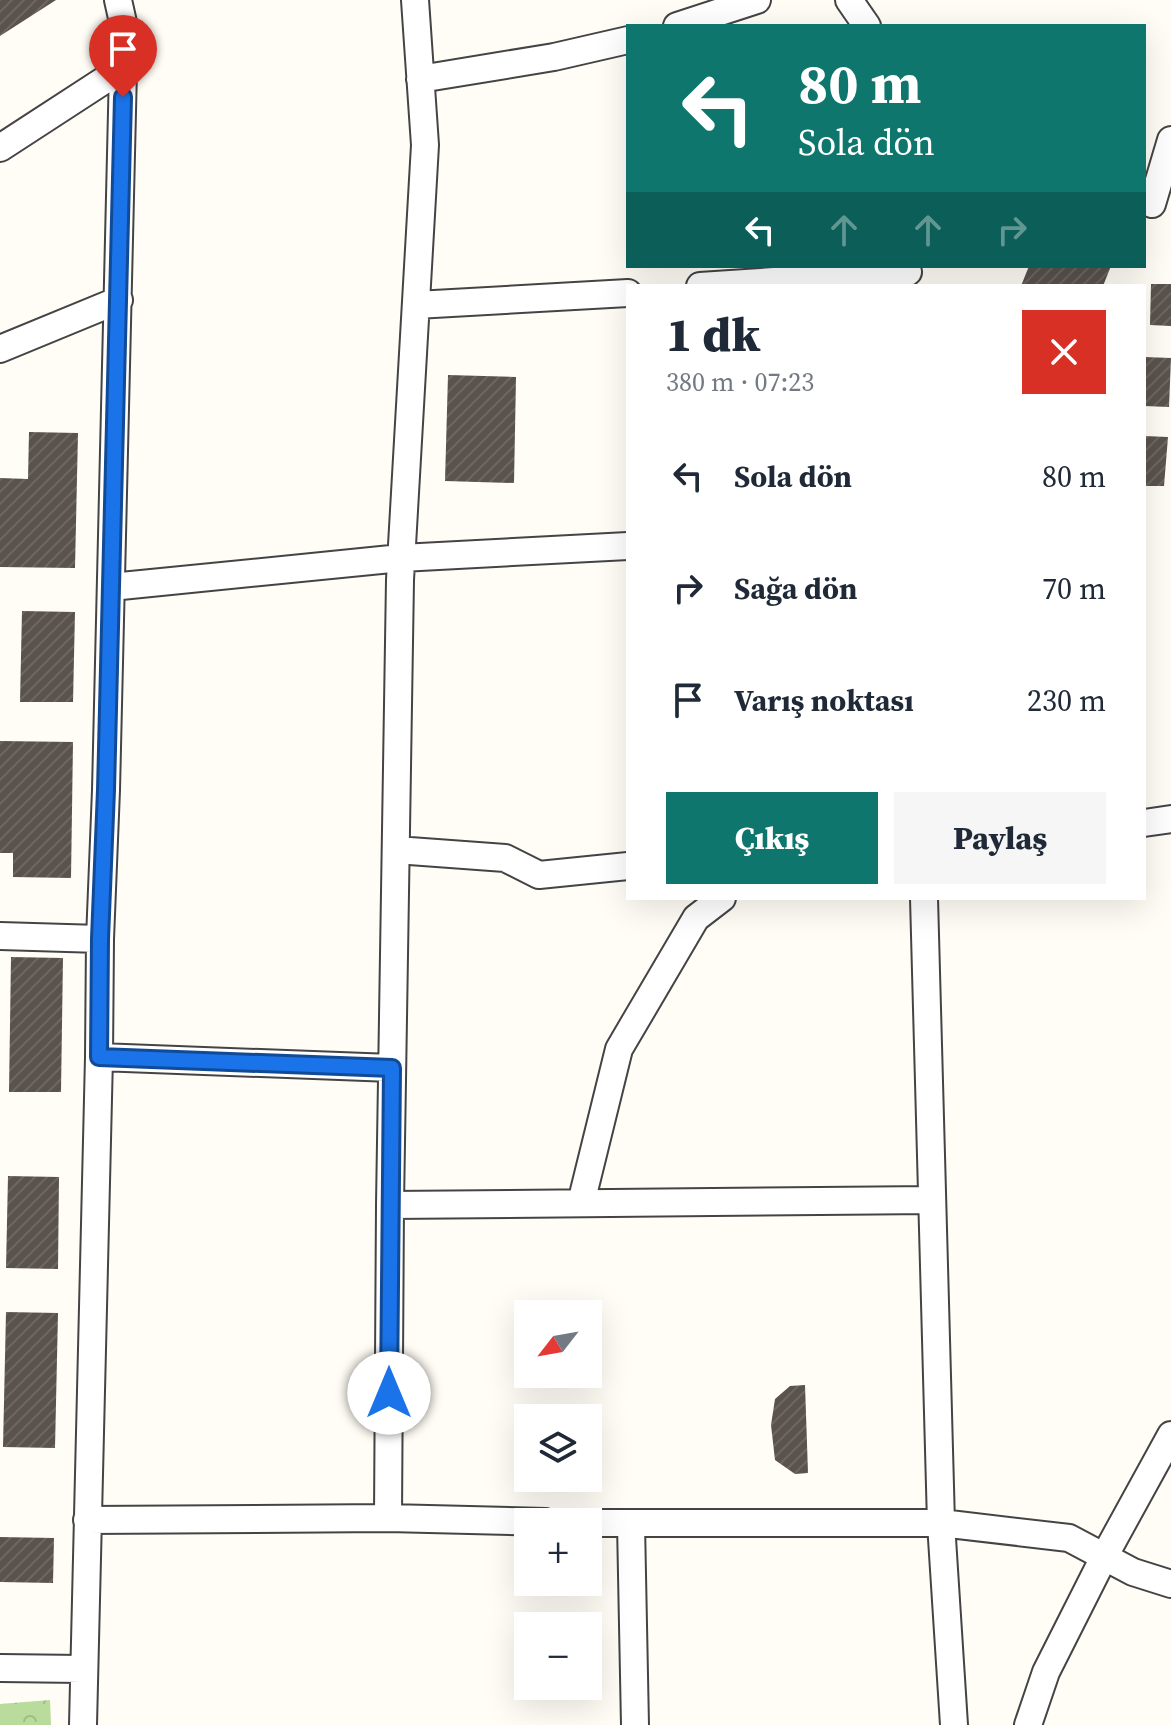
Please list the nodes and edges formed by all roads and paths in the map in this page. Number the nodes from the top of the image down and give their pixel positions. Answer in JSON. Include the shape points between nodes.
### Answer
{"nodes":[{"id":1,"x":118,"y":0,"type":"edge"},
{"id":2,"x":415,"y":0,"type":"edge"},
{"id":3,"x":757,"y":0,"type":"edge"},
{"id":4,"x":849,"y":0,"type":"edge"},
{"id":5,"x":683,"y":24,"type":"edge"},
{"id":6,"x":866,"y":24,"type":"edge"},
{"id":7,"x":626,"y":40,"type":"edge"},
{"id":8,"x":123,"y":68,"type":"junction"},
{"id":9,"x":420,"y":79,"type":"junction"},
{"id":10,"x":1171,"y":140,"type":"edge"},
{"id":11,"x":0,"y":148,"type":"edge"},
{"id":12,"x":1156,"y":206,"type":"edge"},
{"id":13,"x":908,"y":275,"type":"edge"},
{"id":14,"x":738,"y":284,"type":"edge"},
{"id":15,"x":626,"y":293,"type":"edge"},
{"id":16,"x":119,"y":300,"type":"junction"},
{"id":17,"x":416,"y":305,"type":"junction"},
{"id":18,"x":0,"y":349,"type":"edge"},
{"id":19,"x":626,"y":546,"type":"edge"},
{"id":20,"x":401,"y":558,"type":"junction"},
{"id":21,"x":111,"y":587,"type":"junction"},
{"id":22,"x":1171,"y":819,"type":"edge"},
{"id":23,"x":1146,"y":823,"type":"edge"},
{"id":24,"x":396,"y":850,"type":"junction"},
{"id":25,"x":626,"y":866,"type":"edge"},
{"id":26,"x":719,"y":900,"type":"edge"},
{"id":27,"x":924,"y":900,"type":"edge"},
{"id":28,"x":0,"y":936,"type":"edge"},
{"id":29,"x":100,"y":939,"type":"junction"},
{"id":30,"x":99,"y":1057,"type":"junction"},
{"id":31,"x":392,"y":1068,"type":"junction"},
{"id":32,"x":932,"y":1200,"type":"junction"},
{"id":33,"x":581,"y":1203,"type":"junction"},
{"id":34,"x":390,"y":1205,"type":"junction"},
{"id":35,"x":1171,"y":1435,"type":"edge"},
{"id":36,"x":388,"y":1518,"type":"junction"},
{"id":37,"x":87,"y":1520,"type":"junction"},
{"id":38,"x":514,"y":1521,"type":"edge"},
{"id":39,"x":602,"y":1523,"type":"edge"},
{"id":40,"x":941,"y":1523,"type":"junction"},
{"id":41,"x":631,"y":1524,"type":"junction"},
{"id":42,"x":1104,"y":1557,"type":"junction"},
{"id":43,"x":1171,"y":1584,"type":"edge"},
{"id":44,"x":0,"y":1668,"type":"edge"},
{"id":45,"x":82,"y":1669,"type":"junction"},
{"id":46,"x":83,"y":1725,"type":"edge"},
{"id":47,"x":635,"y":1725,"type":"edge"},
{"id":48,"x":954,"y":1725,"type":"edge"},
{"id":49,"x":1028,"y":1725,"type":"edge"}],
"edges":[{"from":1,"to":8,"type":"street","via":[[124,27]]},
{"from":2,"to":9,"type":"street"},
{"from":3,"to":5,"type":"street"},
{"from":4,"to":6,"type":"street"},
{"from":7,"to":9,"type":"street"},
{"from":8,"to":11,"type":"street"},
{"from":8,"to":16,"type":"street"},
{"from":9,"to":17,"type":"street","via":[[425,145]]},
{"from":10,"to":12,"type":"street"},
{"from":13,"to":14,"type":"street"},
{"from":15,"to":17,"type":"street"},
{"from":16,"to":18,"type":"street"},
{"from":16,"to":21,"type":"street"},
{"from":17,"to":20,"type":"street"},
{"from":19,"to":20,"type":"street"},
{"from":20,"to":21,"type":"street"},
{"from":20,"to":24,"type":"street"},
{"from":21,"to":29,"type":"street"},
{"from":22,"to":23,"type":"street"},
{"from":24,"to":25,"type":"street","via":[[505,858],[539,875]]},
{"from":24,"to":31,"type":"street"},
{"from":26,"to":33,"type":"street","via":[[696,918],[619,1049]]},
{"from":27,"to":32,"type":"street"},
{"from":28,"to":29,"type":"street"},
{"from":29,"to":30,"type":"street"},
{"from":30,"to":31,"type":"street"},
{"from":30,"to":37,"type":"street"},
{"from":31,"to":34,"type":"street"},
{"from":32,"to":33,"type":"street"},
{"from":32,"to":40,"type":"street"},
{"from":33,"to":34,"type":"street"},
{"from":34,"to":36,"type":"street"},
{"from":35,"to":42,"type":"street"},
{"from":36,"to":37,"type":"street"},
{"from":36,"to":38,"type":"street"},
{"from":37,"to":45,"type":"street"},
{"from":39,"to":41,"type":"street"},
{"from":40,"to":41,"type":"street"},
{"from":40,"to":42,"type":"street","via":[[1069,1538]]},
{"from":40,"to":48,"type":"street"},
{"from":41,"to":47,"type":"street"},
{"from":42,"to":43,"type":"street"},
{"from":42,"to":49,"type":"street","via":[[1046,1672]]},
{"from":44,"to":45,"type":"street"},
{"from":45,"to":46,"type":"street"}]}
